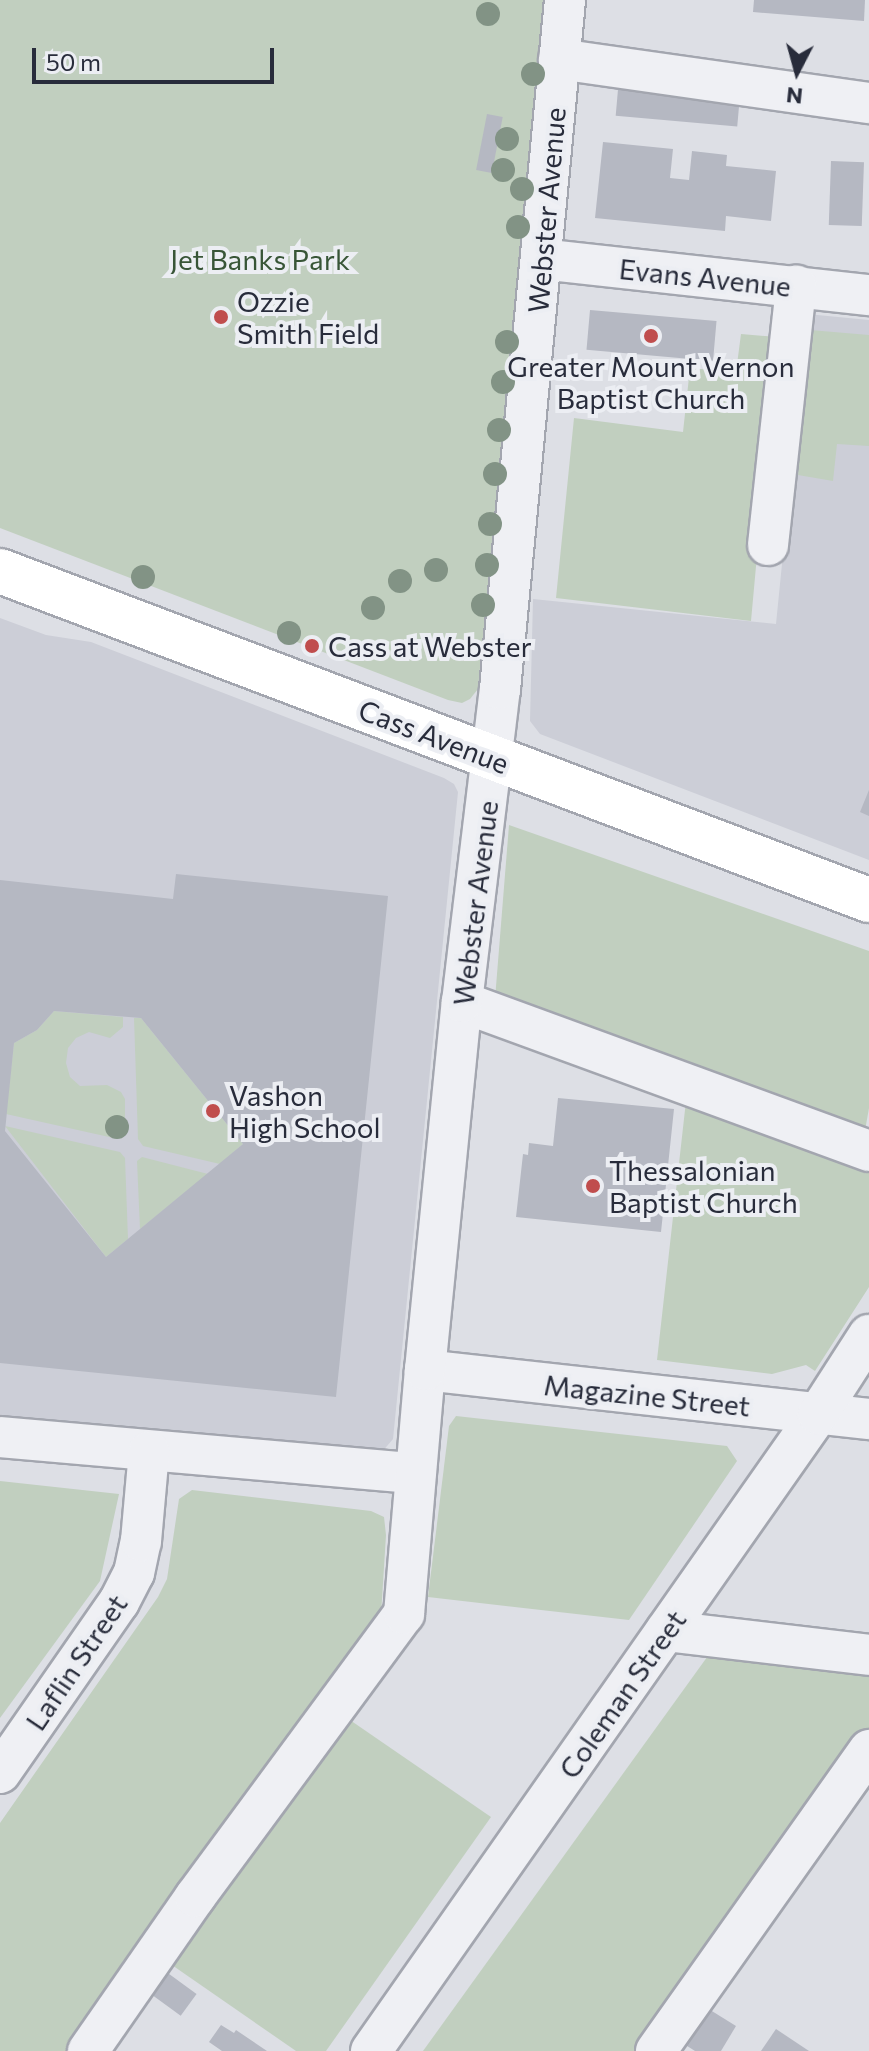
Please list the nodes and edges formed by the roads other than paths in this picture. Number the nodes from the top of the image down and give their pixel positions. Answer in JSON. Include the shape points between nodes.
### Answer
{"nodes":[{"id":1,"x":565,"y":0,"type":"edge"},
{"id":2,"x":559,"y":59,"type":"junction"},
{"id":3,"x":869,"y":103,"type":"edge"},
{"id":4,"x":541,"y":259,"type":"junction"},
{"id":5,"x":796,"y":286,"type":"junction"},
{"id":6,"x":869,"y":295,"type":"edge"},
{"id":7,"x":768,"y":545,"type":"dead end"},
{"id":8,"x":0,"y":571,"type":"edge"},
{"id":9,"x":492,"y":758,"type":"junction"},
{"id":10,"x":869,"y":900,"type":"edge"},
{"id":11,"x":462,"y":1002,"type":"junction"},
{"id":12,"x":869,"y":1151,"type":"edge"},
{"id":13,"x":869,"y":1335,"type":"edge"},
{"id":14,"x":425,"y":1370,"type":"junction"},
{"id":15,"x":818,"y":1414,"type":"junction"},
{"id":16,"x":869,"y":1419,"type":"edge"},
{"id":17,"x":0,"y":1437,"type":"edge"},
{"id":18,"x":149,"y":1451,"type":"junction"},
{"id":19,"x":415,"y":1473,"type":"junction"},
{"id":20,"x":666,"y":1631,"type":"junction"},
{"id":21,"x":869,"y":1655,"type":"edge"},
{"id":22,"x":869,"y":1750,"type":"edge"},
{"id":23,"x":0,"y":1773,"type":"edge"},
{"id":24,"x":88,"y":2051,"type":"edge"},
{"id":25,"x":371,"y":2051,"type":"edge"},
{"id":26,"x":656,"y":2051,"type":"edge"}],
"edges":[{"from":1,"to":2,"type":"street","name":"Webster Avenue"},
{"from":2,"to":3,"type":"street"},
{"from":2,"to":4,"type":"street","name":"Webster Avenue"},
{"from":4,"to":5,"type":"street","name":"Evans Avenue"},
{"from":4,"to":9,"type":"street","name":"Webster Avenue"},
{"from":5,"to":6,"type":"street","name":"Evans Avenue"},
{"from":5,"to":7,"type":"street"},
{"from":8,"to":9,"type":"main road","name":"Cass Avenue"},
{"from":9,"to":10,"type":"main road","name":"Cass Avenue"},
{"from":9,"to":11,"type":"street","name":"Webster Avenue"},
{"from":11,"to":12,"type":"street"},
{"from":11,"to":14,"type":"street","name":"Webster Avenue"},
{"from":13,"to":15,"type":"street","name":"Coleman Street"},
{"from":14,"to":15,"type":"street","name":"Magazine Street"},
{"from":14,"to":19,"type":"street","name":"Webster Avenue"},
{"from":15,"to":16,"type":"street","name":"Magazine Street"},
{"from":15,"to":20,"type":"street","name":"Coleman Street"},
{"from":17,"to":18,"type":"street"},
{"from":18,"to":19,"type":"street"},
{"from":18,"to":23,"type":"street","name":"Laflin Street","via":[[134,1573]]},
{"from":19,"to":24,"type":"street","name":"Webster Avenue","via":[[404,1614]]},
{"from":20,"to":21,"type":"street"},
{"from":20,"to":25,"type":"street","name":"Coleman Street"},
{"from":22,"to":26,"type":"street"}]}
